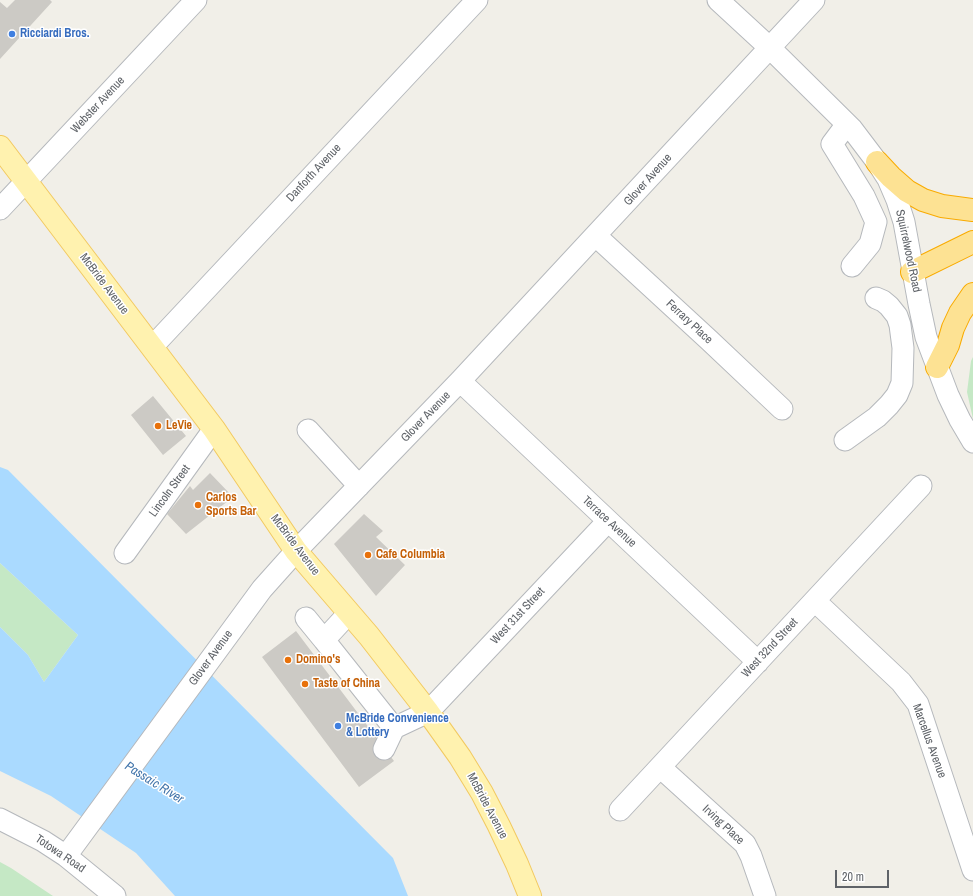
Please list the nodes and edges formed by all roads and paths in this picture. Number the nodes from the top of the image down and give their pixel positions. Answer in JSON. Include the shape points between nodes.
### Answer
{"nodes":[{"id":1,"x":196,"y":0,"type":"edge"},
{"id":2,"x":477,"y":0,"type":"edge"},
{"id":3,"x":718,"y":0,"type":"edge"},
{"id":4,"x":814,"y":0,"type":"edge"},
{"id":5,"x":770,"y":48,"type":"junction"},
{"id":6,"x":847,"y":124,"type":"junction"},
{"id":7,"x":0,"y":147,"type":"edge"},
{"id":8,"x":877,"y":162,"type":"junction"},
{"id":9,"x":26,"y":181,"type":"junction"},
{"id":10,"x":0,"y":209,"type":"edge"},
{"id":11,"x":973,"y":210,"type":"edge"},
{"id":12,"x":902,"y":216,"type":"junction"},
{"id":13,"x":876,"y":222,"type":"junction"},
{"id":14,"x":596,"y":236,"type":"junction"},
{"id":15,"x":973,"y":242,"type":"edge"},
{"id":16,"x":852,"y":266,"type":"dead end"},
{"id":17,"x":912,"y":272,"type":"junction"},
{"id":18,"x":973,"y":294,"type":"edge"},
{"id":19,"x":876,"y":298,"type":"dead end"},
{"id":20,"x":918,"y":304,"type":"junction"},
{"id":21,"x":897,"y":316,"type":"junction"},
{"id":22,"x":152,"y":347,"type":"junction"},
{"id":23,"x":937,"y":367,"type":"junction"},
{"id":24,"x":460,"y":381,"type":"junction"},
{"id":25,"x":782,"y":409,"type":"dead end"},
{"id":26,"x":214,"y":429,"type":"junction"},
{"id":27,"x":308,"y":430,"type":"dead end"},
{"id":28,"x":845,"y":440,"type":"dead end"},
{"id":29,"x":973,"y":442,"type":"edge"},
{"id":30,"x":359,"y":486,"type":"junction"},
{"id":31,"x":921,"y":486,"type":"dead end"},
{"id":32,"x":608,"y":521,"type":"junction"},
{"id":33,"x":296,"y":551,"type":"junction"},
{"id":34,"x":125,"y":553,"type":"dead end"},
{"id":35,"x":815,"y":601,"type":"junction"},
{"id":36,"x":349,"y":613,"type":"junction"},
{"id":37,"x":306,"y":618,"type":"dead end"},
{"id":38,"x":324,"y":640,"type":"junction"},
{"id":39,"x":758,"y":662,"type":"junction"},
{"id":40,"x":428,"y":712,"type":"junction"},
{"id":41,"x":394,"y":728,"type":"junction"},
{"id":42,"x":384,"y":749,"type":"dead end"},
{"id":43,"x":660,"y":767,"type":"junction"},
{"id":44,"x":620,"y":810,"type":"dead end"},
{"id":45,"x":0,"y":819,"type":"edge"},
{"id":46,"x":66,"y":856,"type":"junction"},
{"id":47,"x":973,"y":870,"type":"edge"},
{"id":48,"x":115,"y":896,"type":"edge"},
{"id":49,"x":530,"y":896,"type":"edge"},
{"id":50,"x":765,"y":896,"type":"edge"}],
"edges":[{"from":1,"to":9,"type":"street","name":"Webster Avenue"},
{"from":2,"to":22,"type":"street","name":"Danforth Avenue"},
{"from":3,"to":5,"type":"street","name":"Squirrelwood Road"},
{"from":4,"to":5,"type":"street","name":"Glover Avenue"},
{"from":5,"to":6,"type":"street","name":"Squirrelwood Road"},
{"from":5,"to":14,"type":"street","name":"Glover Avenue"},
{"from":6,"to":8,"type":"street","name":"Squirrelwood Road"},
{"from":6,"to":13,"type":"street","via":[[832,144],[864,196]]},
{"from":7,"to":9,"type":"main road","name":"McBride Avenue"},
{"from":8,"to":11,"type":"highway","via":[[907,191],[923,200],[942,206]]},
{"from":8,"to":12,"type":"street","name":"Squirrelwood Road","via":[[888,180]]},
{"from":9,"to":10,"type":"street","name":"Webster Avenue"},
{"from":9,"to":22,"type":"main road","name":"McBride Avenue"},
{"from":12,"to":13,"type":"street"},
{"from":12,"to":17,"type":"street","name":"Squirrelwood Road"},
{"from":13,"to":16,"type":"street","via":[[870,244]]},
{"from":14,"to":24,"type":"street","name":"Glover Avenue"},
{"from":14,"to":25,"type":"street","name":"Ferrary Place"},
{"from":15,"to":17,"type":"highway"},
{"from":17,"to":20,"type":"street","name":"Squirrelwood Road"},
{"from":18,"to":23,"type":"highway","via":[[960,313]]},
{"from":19,"to":21,"type":"street","via":[[886,303]]},
{"from":20,"to":21,"type":"street"},
{"from":20,"to":23,"type":"street","name":"Squirrelwood Road"},
{"from":21,"to":28,"type":"street","via":[[903,348],[902,383],[897,395],[877,416]]},
{"from":22,"to":26,"type":"main road","name":"McBride Avenue"},
{"from":23,"to":29,"type":"street","name":"Squirrelwood Road","via":[[957,414]]},
{"from":24,"to":30,"type":"street","name":"Glover Avenue"},
{"from":24,"to":32,"type":"street","name":"Terrace Avenue"},
{"from":26,"to":33,"type":"main road","name":"McBride Avenue"},
{"from":26,"to":34,"type":"street","name":"Lincoln Street"},
{"from":27,"to":30,"type":"street"},
{"from":30,"to":33,"type":"street","name":"Glover Avenue"},
{"from":31,"to":35,"type":"street","name":"West 32nd Street"},
{"from":32,"to":39,"type":"street","name":"Terrace Avenue"},
{"from":32,"to":40,"type":"street","name":"West 31st Street"},
{"from":33,"to":36,"type":"main road","name":"McBride Avenue"},
{"from":33,"to":46,"type":"street","name":"Glover Avenue","via":[[262,589],[222,641]]},
{"from":35,"to":39,"type":"street","name":"West 32nd Street"},
{"from":35,"to":47,"type":"street","name":"Marcellus Avenue","via":[[902,682],[918,704]]},
{"from":36,"to":38,"type":"street"},
{"from":36,"to":40,"type":"main road","name":"McBride Avenue"},
{"from":37,"to":38,"type":"street"},
{"from":38,"to":41,"type":"street"},
{"from":39,"to":43,"type":"street","name":"West 32nd Street"},
{"from":40,"to":41,"type":"street"},
{"from":40,"to":49,"type":"main road","name":"McBride Avenue","via":[[482,793]]},
{"from":41,"to":42,"type":"street"},
{"from":43,"to":44,"type":"street","name":"West 32nd Street"},
{"from":43,"to":50,"type":"street","name":"Irving Place","via":[[745,844]]},
{"from":45,"to":46,"type":"street","name":"Totowa Road"},
{"from":46,"to":48,"type":"street","name":"Totowa Road"}]}
